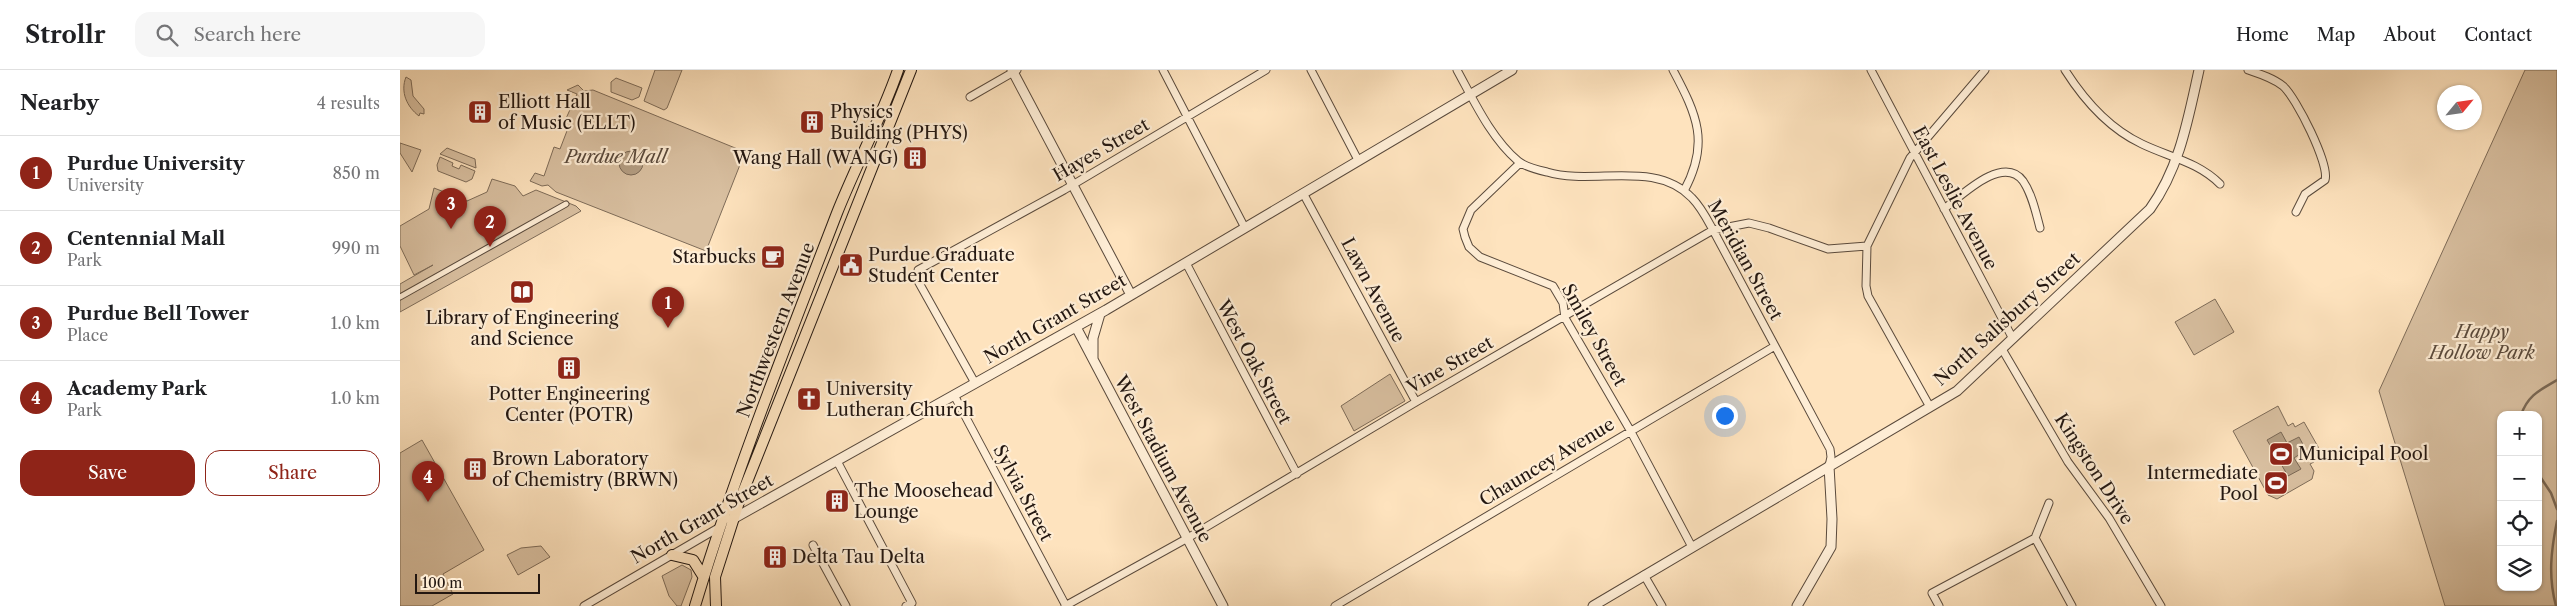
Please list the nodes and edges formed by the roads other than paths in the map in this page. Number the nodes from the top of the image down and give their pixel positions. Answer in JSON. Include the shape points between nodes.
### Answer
{"nodes":[{"id":1,"x":898,"y":70,"type":"edge"},
{"id":2,"x":911,"y":70,"type":"edge"},
{"id":3,"x":1163,"y":70,"type":"edge"},
{"id":4,"x":1266,"y":70,"type":"edge"},
{"id":5,"x":1311,"y":70,"type":"edge"},
{"id":6,"x":1457,"y":70,"type":"edge"},
{"id":7,"x":1512,"y":70,"type":"edge"},
{"id":8,"x":1673,"y":70,"type":"edge"},
{"id":9,"x":1871,"y":70,"type":"edge"},
{"id":10,"x":1985,"y":70,"type":"edge"},
{"id":11,"x":2065,"y":70,"type":"edge"},
{"id":12,"x":2199,"y":70,"type":"edge"},
{"id":13,"x":2248,"y":70,"type":"edge"},
{"id":14,"x":1014,"y":71,"type":"edge"},
{"id":15,"x":1471,"y":95,"type":"junction"},
{"id":16,"x":970,"y":97,"type":"dead end"},
{"id":17,"x":1188,"y":117,"type":"junction"},
{"id":18,"x":1914,"y":152,"type":"junction"},
{"id":19,"x":2178,"y":158,"type":"junction"},
{"id":20,"x":1358,"y":160,"type":"junction"},
{"id":21,"x":1520,"y":163,"type":"junction"},
{"id":22,"x":2220,"y":184,"type":"dead end"},
{"id":23,"x":1073,"y":185,"type":"junction"},
{"id":24,"x":1684,"y":191,"type":"junction"},
{"id":25,"x":1303,"y":193,"type":"junction"},
{"id":26,"x":566,"y":204,"type":"dead end"},
{"id":27,"x":1944,"y":209,"type":"junction"},
{"id":28,"x":2296,"y":212,"type":"dead end"},
{"id":29,"x":1245,"y":228,"type":"junction"},
{"id":30,"x":2040,"y":228,"type":"dead end"},
{"id":31,"x":1713,"y":230,"type":"junction"},
{"id":32,"x":1866,"y":246,"type":"junction"},
{"id":33,"x":1186,"y":263,"type":"junction"},
{"id":34,"x":1131,"y":295,"type":"junction"},
{"id":35,"x":400,"y":297,"type":"edge"},
{"id":36,"x":1100,"y":314,"type":"junction"},
{"id":37,"x":1565,"y":318,"type":"junction"},
{"id":38,"x":1076,"y":327,"type":"junction"},
{"id":39,"x":2012,"y":339,"type":"junction"},
{"id":40,"x":1775,"y":346,"type":"junction"},
{"id":41,"x":2002,"y":349,"type":"junction"},
{"id":42,"x":1093,"y":361,"type":"junction"},
{"id":43,"x":975,"y":383,"type":"junction"},
{"id":44,"x":954,"y":395,"type":"junction"},
{"id":45,"x":1416,"y":402,"type":"junction"},
{"id":46,"x":1930,"y":407,"type":"junction"},
{"id":47,"x":1630,"y":430,"type":"junction"},
{"id":48,"x":837,"y":461,"type":"junction"},
{"id":49,"x":1829,"y":466,"type":"junction"},
{"id":50,"x":1297,"y":474,"type":"junction"},
{"id":51,"x":2049,"y":503,"type":"dead end"},
{"id":52,"x":734,"y":519,"type":"junction"},
{"id":53,"x":720,"y":527,"type":"junction"},
{"id":54,"x":2035,"y":538,"type":"junction"},
{"id":55,"x":1186,"y":539,"type":"junction"},
{"id":56,"x":813,"y":545,"type":"dead end"},
{"id":57,"x":1692,"y":547,"type":"junction"},
{"id":58,"x":672,"y":554,"type":"junction"},
{"id":59,"x":1644,"y":575,"type":"junction"},
{"id":60,"x":704,"y":576,"type":"junction"},
{"id":61,"x":909,"y":604,"type":"edge"},
{"id":62,"x":584,"y":606,"type":"edge"},
{"id":63,"x":694,"y":606,"type":"edge"},
{"id":64,"x":716,"y":606,"type":"edge"},
{"id":65,"x":846,"y":606,"type":"edge"},
{"id":66,"x":1065,"y":606,"type":"edge"},
{"id":67,"x":1223,"y":606,"type":"edge"},
{"id":68,"x":1335,"y":606,"type":"edge"},
{"id":69,"x":1593,"y":606,"type":"edge"},
{"id":70,"x":1662,"y":606,"type":"edge"},
{"id":71,"x":1798,"y":606,"type":"edge"},
{"id":72,"x":1939,"y":606,"type":"edge"},
{"id":73,"x":2072,"y":606,"type":"edge"},
{"id":74,"x":2161,"y":606,"type":"edge"}],
"edges":[{"from":1,"to":53,"type":"main road","name":"Northwestern Avenue","via":[[838,212]]},
{"from":2,"to":52,"type":"main road","name":"Northwestern Avenue"},
{"from":3,"to":17,"type":"street"},
{"from":4,"to":17,"type":"street","name":"Hayes Street"},
{"from":5,"to":20,"type":"street"},
{"from":6,"to":15,"type":"street","name":"Meridian Street"},
{"from":7,"to":15,"type":"street","name":"North Grant Street"},
{"from":8,"to":24,"type":"street","via":[[1699,130],[1698,160]]},
{"from":9,"to":18,"type":"street","name":"East Leslie Avenue"},
{"from":10,"to":18,"type":"street"},
{"from":11,"to":19,"type":"street","via":[[2108,121],[2142,144]]},
{"from":12,"to":19,"type":"street","name":"North Salisbury Street"},
{"from":13,"to":28,"type":"street","via":[[2276,82],[2292,96],[2325,168],[2325,180],[2305,194]]},
{"from":14,"to":16,"type":"street"},
{"from":14,"to":23,"type":"street"},
{"from":15,"to":20,"type":"street","name":"North Grant Street"},
{"from":15,"to":21,"type":"street","name":"Meridian Street","via":[[1501,143]]},
{"from":17,"to":23,"type":"street","name":"Hayes Street"},
{"from":17,"to":29,"type":"street"},
{"from":18,"to":27,"type":"street","name":"East Leslie Avenue"},
{"from":18,"to":32,"type":"street"},
{"from":19,"to":22,"type":"street","via":[[2203,170]]},
{"from":19,"to":39,"type":"street","name":"North Salisbury Street","via":[[2150,209]]},
{"from":20,"to":25,"type":"street","name":"North Grant Street"},
{"from":21,"to":24,"type":"street","name":"Meridian Street","via":[[1560,176],[1644,176],[1674,184]]},
{"from":21,"to":37,"type":"street","name":"Smiley Street","via":[[1471,210],[1463,229],[1464,237],[1480,258],[1553,286],[1563,304]]},
{"from":23,"to":34,"type":"street"},
{"from":23,"to":43,"type":"street","name":"Hayes Street","via":[[918,270],[917,277]]},
{"from":24,"to":31,"type":"street","name":"Meridian Street","via":[[1693,198]]},
{"from":25,"to":29,"type":"street","name":"North Grant Street"},
{"from":25,"to":45,"type":"street","name":"Lawn Avenue"},
{"from":26,"to":35,"type":"street"},
{"from":27,"to":30,"type":"street","via":[[1977,183],[1998,173],[2010,172],[2022,180]]},
{"from":27,"to":39,"type":"street","name":"East Leslie Avenue"},
{"from":29,"to":33,"type":"street","name":"North Grant Street"},
{"from":31,"to":32,"type":"street","name":"Vine Street","via":[[1749,223],[1822,248],[1838,250]]},
{"from":31,"to":37,"type":"street","name":"Vine Street"},
{"from":31,"to":40,"type":"street","name":"Meridian Street"},
{"from":32,"to":46,"type":"street","via":[[1868,296]]},
{"from":33,"to":34,"type":"street","name":"North Grant Street"},
{"from":33,"to":50,"type":"street","name":"West Oak Street"},
{"from":34,"to":36,"type":"street","name":"North Grant Street"},
{"from":36,"to":38,"type":"street","name":"North Grant Street"},
{"from":36,"to":42,"type":"street","via":[[1093,338]]},
{"from":37,"to":45,"type":"street","name":"Vine Street"},
{"from":37,"to":47,"type":"street","name":"Smiley Street"},
{"from":38,"to":42,"type":"street","name":"West Stadium Avenue"},
{"from":38,"to":43,"type":"street","name":"North Grant Street"},
{"from":39,"to":41,"type":"street","name":"North Salisbury Street"},
{"from":40,"to":47,"type":"street","name":"Chauncey Avenue"},
{"from":40,"to":49,"type":"street","name":"Meridian Street","via":[[1830,449]]},
{"from":41,"to":46,"type":"street","name":"North Salisbury Street","via":[[1957,391]]},
{"from":41,"to":74,"type":"street","name":"Kingston Drive","via":[[2068,462],[2109,518]]},
{"from":42,"to":55,"type":"street","name":"West Stadium Avenue"},
{"from":43,"to":44,"type":"street","name":"North Grant Street"},
{"from":44,"to":48,"type":"street","name":"North Grant Street"},
{"from":44,"to":66,"type":"street","name":"Sylvia Street"},
{"from":45,"to":50,"type":"street","name":"Vine Street"},
{"from":46,"to":49,"type":"street","name":"North Salisbury Street"},
{"from":47,"to":57,"type":"street","name":"Smiley Street"},
{"from":47,"to":68,"type":"street","name":"Chauncey Avenue"},
{"from":48,"to":52,"type":"street","name":"North Grant Street"},
{"from":48,"to":61,"type":"street"},
{"from":49,"to":57,"type":"street","name":"North Salisbury Street"},
{"from":49,"to":71,"type":"street","via":[[1831,547]]},
{"from":50,"to":55,"type":"street","name":"Vine Street"},
{"from":51,"to":54,"type":"street"},
{"from":52,"to":53,"type":"street","name":"North Grant Street"},
{"from":52,"to":64,"type":"main road","name":"Northwestern Avenue","via":[[714,577]]},
{"from":53,"to":58,"type":"street","name":"North Grant Street"},
{"from":53,"to":60,"type":"main road","name":"Northwestern Avenue"},
{"from":54,"to":72,"type":"street","via":[[1932,593]]},
{"from":54,"to":73,"type":"street"},
{"from":55,"to":66,"type":"street","name":"Vine Street"},
{"from":55,"to":67,"type":"street","name":"West Stadium Avenue"},
{"from":56,"to":65,"type":"street"},
{"from":57,"to":59,"type":"street","name":"North Salisbury Street"},
{"from":58,"to":60,"type":"main road","via":[[693,560]]},
{"from":58,"to":62,"type":"street","name":"North Grant Street"},
{"from":59,"to":69,"type":"street","name":"North Salisbury Street"},
{"from":59,"to":70,"type":"street"},
{"from":60,"to":63,"type":"main road","name":"Northwestern Avenue"}]}
